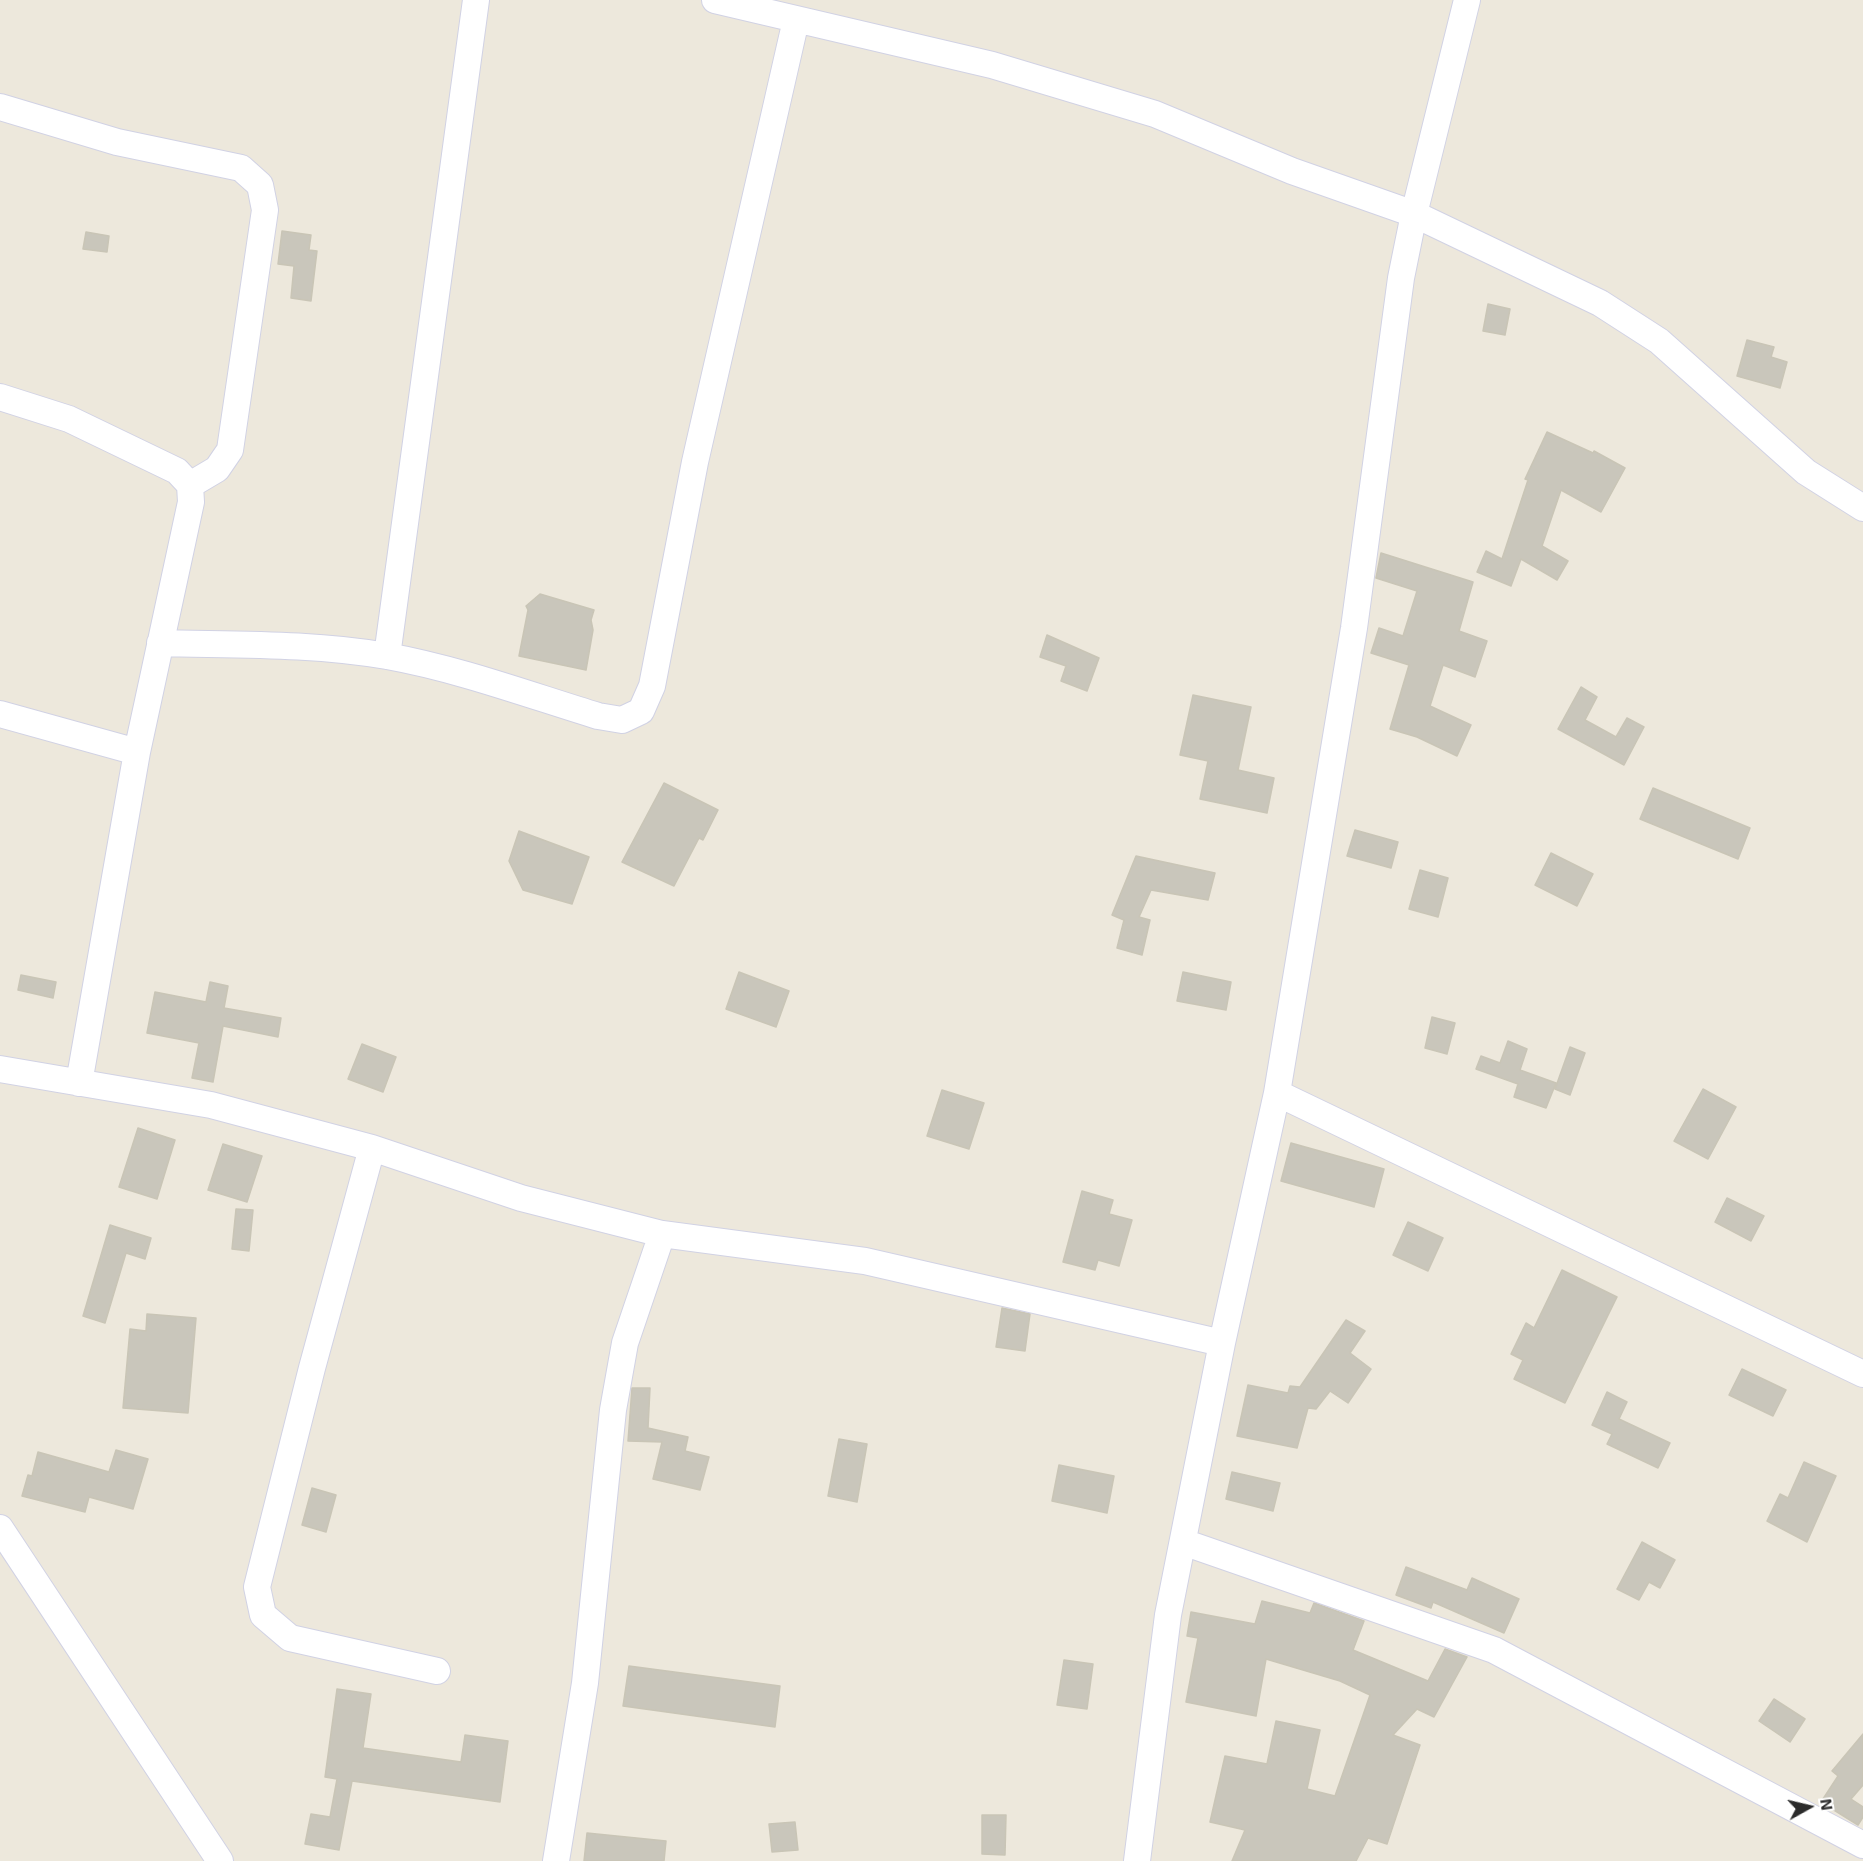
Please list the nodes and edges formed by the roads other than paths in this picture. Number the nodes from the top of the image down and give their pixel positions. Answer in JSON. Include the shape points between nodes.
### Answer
{"nodes":[{"id":1,"x":476,"y":0,"type":"edge"},
{"id":2,"x":715,"y":0,"type":"edge"},
{"id":3,"x":1467,"y":0,"type":"edge"},
{"id":4,"x":796,"y":20,"type":"junction"},
{"id":5,"x":0,"y":107,"type":"edge"},
{"id":6,"x":1414,"y":214,"type":"junction"},
{"id":7,"x":0,"y":397,"type":"edge"},
{"id":8,"x":190,"y":485,"type":"junction"},
{"id":9,"x":1863,"y":508,"type":"edge"},
{"id":10,"x":160,"y":643,"type":"junction"},
{"id":11,"x":387,"y":656,"type":"junction"},
{"id":12,"x":0,"y":714,"type":"edge"},
{"id":13,"x":136,"y":752,"type":"junction"},
{"id":14,"x":0,"y":1069,"type":"edge"},
{"id":15,"x":79,"y":1083,"type":"junction"},
{"id":16,"x":1277,"y":1093,"type":"junction"},
{"id":17,"x":372,"y":1148,"type":"junction"},
{"id":18,"x":662,"y":1234,"type":"junction"},
{"id":19,"x":1222,"y":1343,"type":"junction"},
{"id":20,"x":1863,"y":1374,"type":"edge"},
{"id":21,"x":0,"y":1528,"type":"edge"},
{"id":22,"x":1183,"y":1542,"type":"junction"},
{"id":23,"x":437,"y":1671,"type":"dead end"},
{"id":24,"x":1863,"y":1845,"type":"edge"},
{"id":25,"x":220,"y":1861,"type":"edge"},
{"id":26,"x":556,"y":1861,"type":"edge"},
{"id":27,"x":1137,"y":1861,"type":"edge"}],
"edges":[{"from":1,"to":11,"type":"street"},
{"from":2,"to":4,"type":"street"},
{"from":3,"to":6,"type":"street"},
{"from":4,"to":6,"type":"street","via":[[992,65],[1155,114],[1292,171]]},
{"from":4,"to":11,"type":"street","via":[[695,462],[652,686],[641,711],[621,720],[598,716],[444,669]]},
{"from":5,"to":8,"type":"street","via":[[117,142],[241,168],[260,185],[265,210],[230,450],[217,469]]},
{"from":6,"to":9,"type":"street","via":[[1600,303],[1659,341],[1806,472]]},
{"from":6,"to":16,"type":"street","via":[[1401,278],[1354,628]]},
{"from":7,"to":8,"type":"street","via":[[69,419],[177,471]]},
{"from":8,"to":10,"type":"street","via":[[191,502]]},
{"from":10,"to":11,"type":"street","via":[[299,646]]},
{"from":10,"to":13,"type":"street"},
{"from":12,"to":13,"type":"street"},
{"from":13,"to":15,"type":"street"},
{"from":14,"to":15,"type":"street"},
{"from":15,"to":17,"type":"street","via":[[211,1105]]},
{"from":16,"to":19,"type":"street"},
{"from":16,"to":20,"type":"street"},
{"from":17,"to":18,"type":"street","via":[[521,1198]]},
{"from":17,"to":23,"type":"street","via":[[257,1587],[263,1616],[290,1638]]},
{"from":18,"to":19,"type":"street","via":[[865,1261]]},
{"from":18,"to":26,"type":"street","via":[[625,1343],[613,1410],[585,1683]]},
{"from":19,"to":22,"type":"street"},
{"from":21,"to":25,"type":"street"},
{"from":22,"to":24,"type":"street","via":[[1494,1650]]},
{"from":22,"to":27,"type":"street","via":[[1168,1615]]}]}
